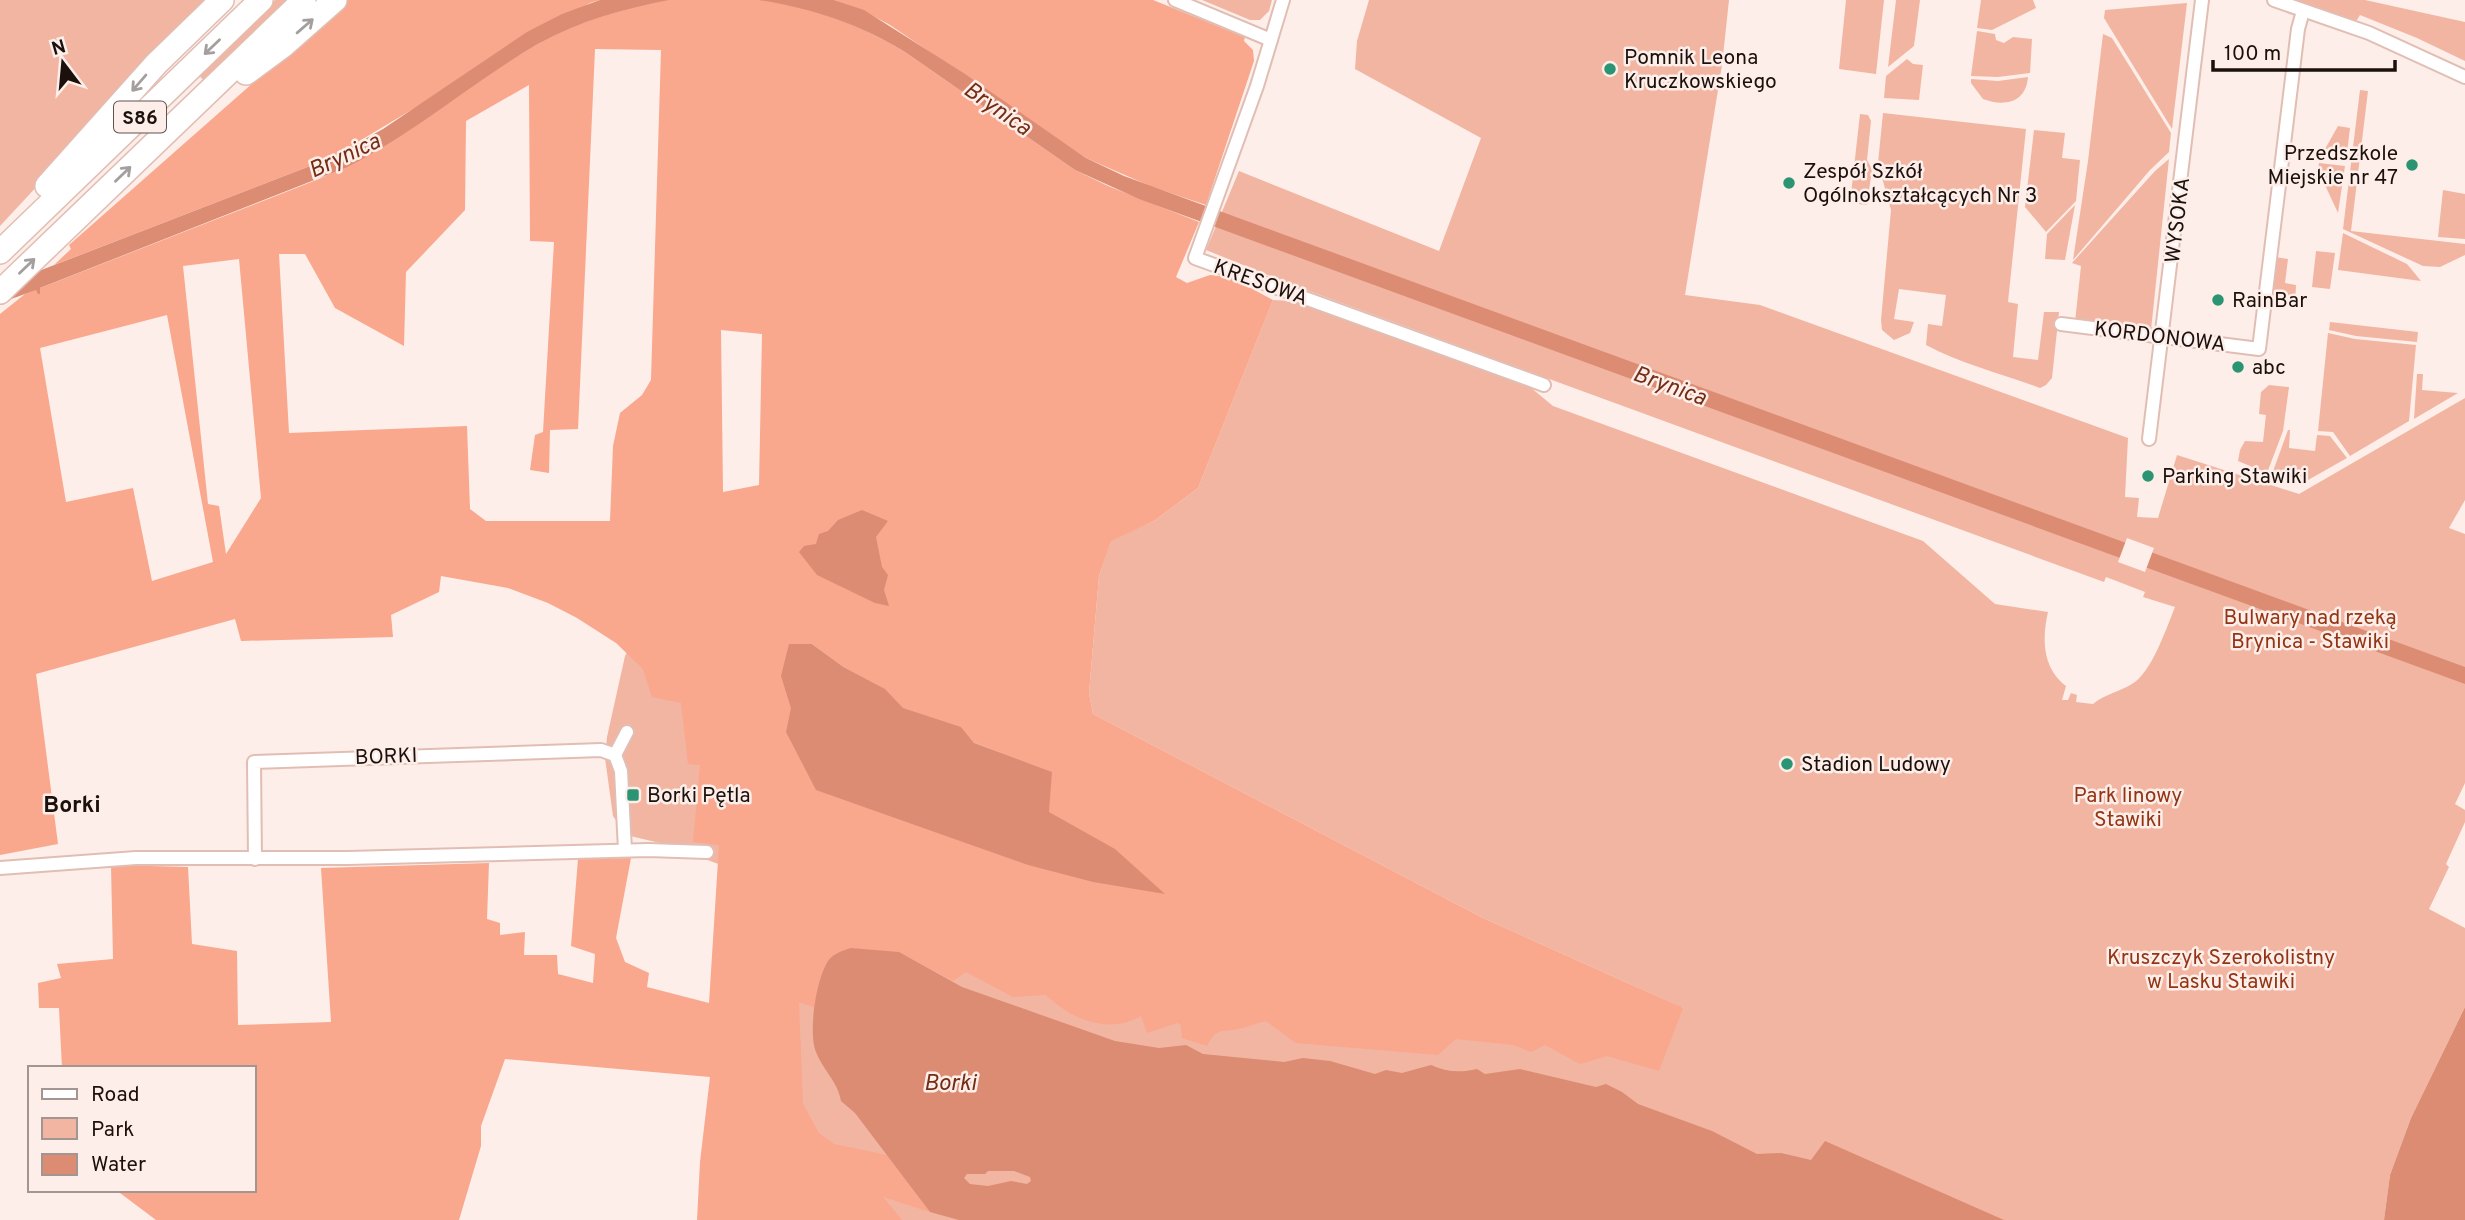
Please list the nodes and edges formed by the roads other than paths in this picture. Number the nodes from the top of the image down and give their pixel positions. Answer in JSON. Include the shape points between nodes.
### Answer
{"nodes":[{"id":1,"x":222,"y":0,"type":"edge"},
{"id":2,"x":261,"y":0,"type":"edge"},
{"id":3,"x":304,"y":0,"type":"edge"},
{"id":4,"x":335,"y":0,"type":"edge"},
{"id":5,"x":1175,"y":0,"type":"edge"},
{"id":6,"x":1283,"y":0,"type":"edge"},
{"id":7,"x":2202,"y":0,"type":"edge"},
{"id":8,"x":2274,"y":0,"type":"edge"},
{"id":9,"x":2303,"y":11,"type":"junction"},
{"id":10,"x":1271,"y":40,"type":"junction"},
{"id":11,"x":2465,"y":76,"type":"edge"},
{"id":12,"x":173,"y":127,"type":"junction"},
{"id":13,"x":19,"y":233,"type":"junction"},
{"id":14,"x":0,"y":252,"type":"edge"},
{"id":15,"x":0,"y":292,"type":"edge"},
{"id":16,"x":2061,"y":324,"type":"dead end"},
{"id":17,"x":2163,"y":337,"type":"junction"},
{"id":18,"x":1544,"y":385,"type":"dead end"},
{"id":19,"x":2149,"y":439,"type":"dead end"},
{"id":20,"x":627,"y":732,"type":"dead end"},
{"id":21,"x":615,"y":755,"type":"junction"},
{"id":22,"x":625,"y":850,"type":"junction"},
{"id":23,"x":707,"y":852,"type":"dead end"},
{"id":24,"x":255,"y":859,"type":"junction"},
{"id":25,"x":0,"y":868,"type":"edge"}],
"edges":[{"from":1,"to":13,"type":"highway","one_way":true,"via":[[156,64],[44,190]]},
{"from":2,"to":13,"type":"highway","number":"S86","one_way":true},
{"from":3,"to":12,"type":"highway","number":"S86"},
{"from":12,"to":4,"type":"highway","one_way":true,"via":[[284,45]]},
{"from":5,"to":10,"type":"street"},
{"from":6,"to":10,"type":"street","name":"KRESOWA"},
{"from":7,"to":17,"type":"street","name":"WYSOKA"},
{"from":8,"to":9,"type":"street"},
{"from":9,"to":11,"type":"street","via":[[2369,33]]},
{"from":9,"to":17,"type":"street","name":"KORDONOWA","via":[[2259,349]]},
{"from":10,"to":18,"type":"street","name":"KRESOWA","via":[[1195,258]]},
{"from":15,"to":12,"type":"highway","number":"S86","one_way":true},
{"from":13,"to":14,"type":"highway","number":"S86"},
{"from":16,"to":17,"type":"street","name":"KORDONOWA"},
{"from":17,"to":19,"type":"street","name":"WYSOKA"},
{"from":20,"to":21,"type":"street"},
{"from":21,"to":22,"type":"street","via":[[621,771]]},
{"from":21,"to":24,"type":"street","name":"BORKI","via":[[601,750],[254,762]]},
{"from":22,"to":23,"type":"street"},
{"from":22,"to":24,"type":"street"},
{"from":24,"to":25,"type":"street","via":[[111,858]]}]}
